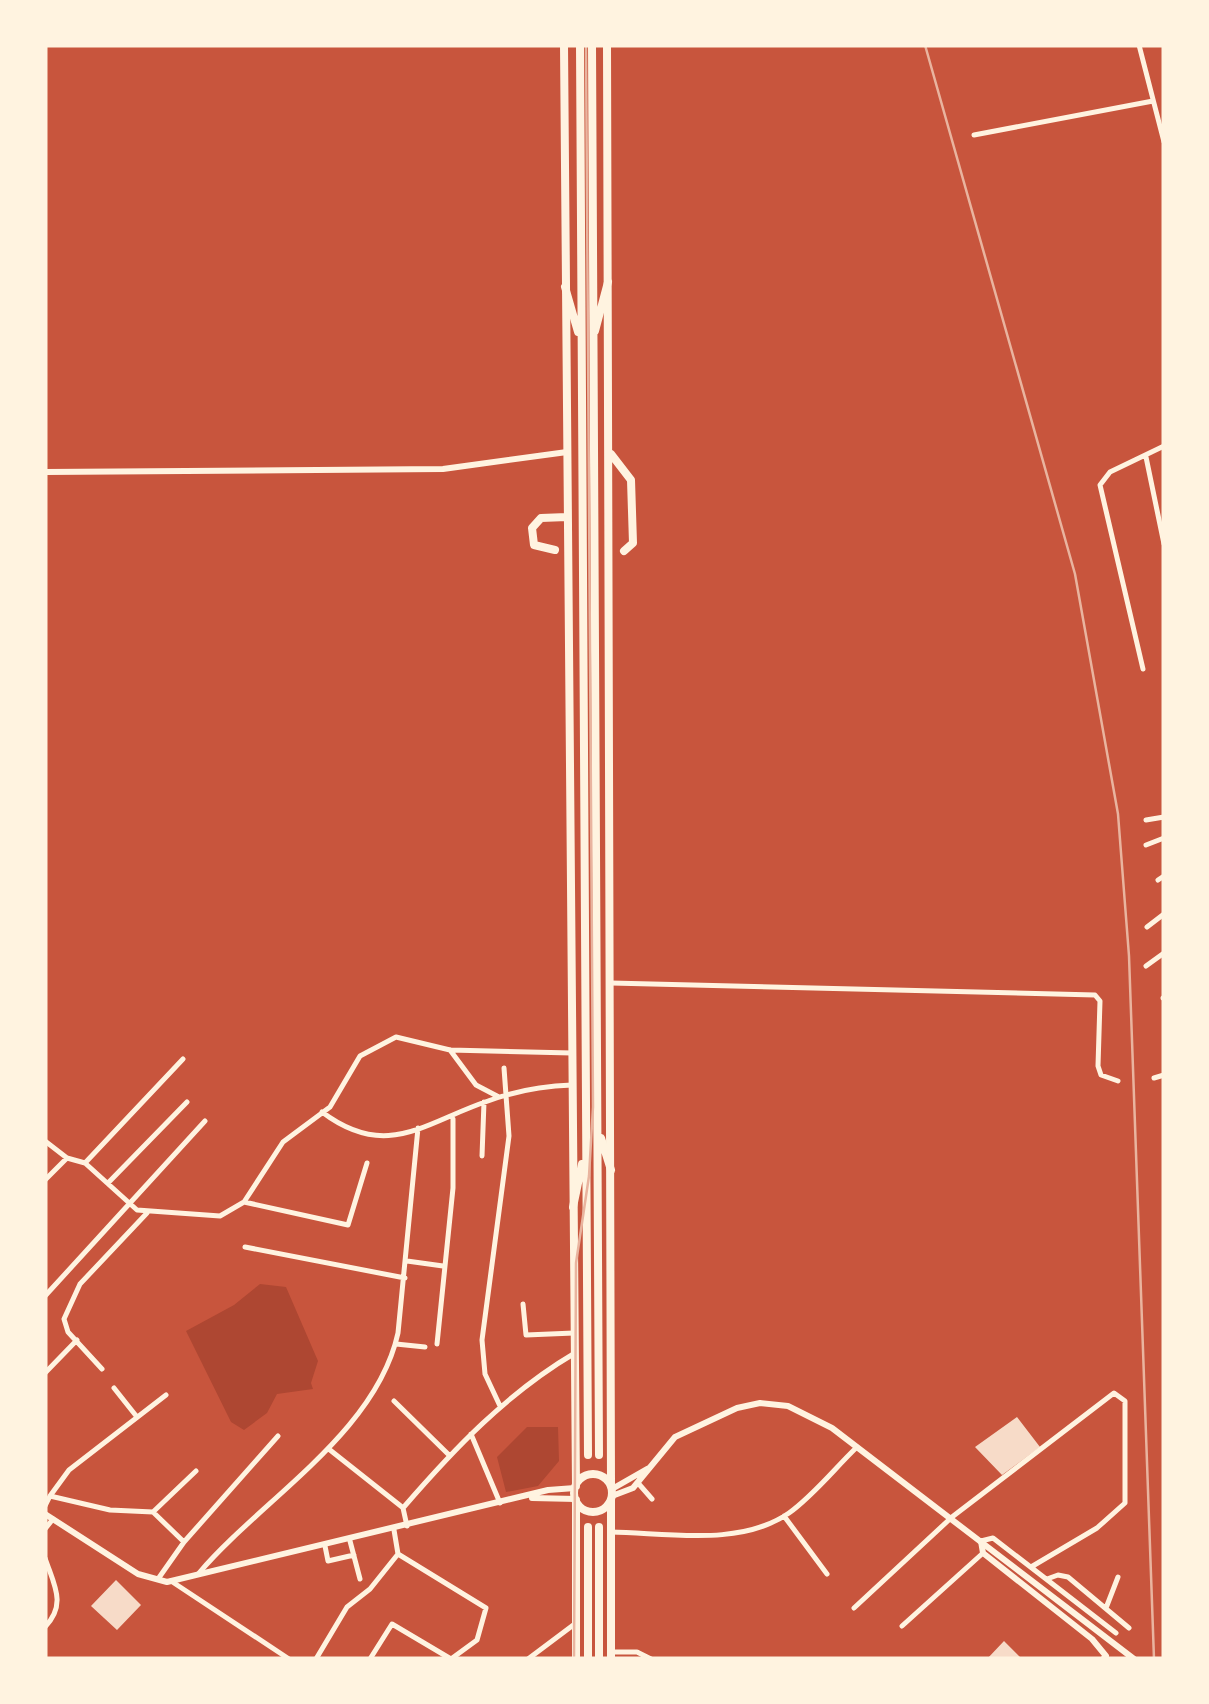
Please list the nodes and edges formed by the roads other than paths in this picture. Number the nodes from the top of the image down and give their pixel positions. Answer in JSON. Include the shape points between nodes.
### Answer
{"nodes":[{"id":1,"x":564,"y":45,"type":"edge"},
{"id":2,"x":580,"y":45,"type":"edge"},
{"id":3,"x":592,"y":45,"type":"edge"},
{"id":4,"x":607,"y":45,"type":"edge"},
{"id":5,"x":1139,"y":45,"type":"edge"},
{"id":6,"x":1154,"y":101,"type":"junction"},
{"id":7,"x":1163,"y":133,"type":"edge"},
{"id":8,"x":974,"y":136,"type":"dead end"},
{"id":9,"x":1164,"y":142,"type":"edge"},
{"id":10,"x":608,"y":282,"type":"junction"},
{"id":11,"x":565,"y":288,"type":"junction"},
{"id":12,"x":592,"y":340,"type":"junction"},
{"id":13,"x":581,"y":341,"type":"junction"},
{"id":14,"x":1164,"y":446,"type":"edge"},
{"id":15,"x":567,"y":452,"type":"junction"},
{"id":16,"x":611,"y":454,"type":"junction"},
{"id":17,"x":1146,"y":457,"type":"junction"},
{"id":18,"x":45,"y":472,"type":"edge"},
{"id":19,"x":567,"y":517,"type":"junction"},
{"id":20,"x":1164,"y":544,"type":"edge"},
{"id":21,"x":555,"y":550,"type":"dead end"},
{"id":22,"x":624,"y":551,"type":"dead end"},
{"id":23,"x":1142,"y":670,"type":"dead end"},
{"id":24,"x":1164,"y":816,"type":"edge"},
{"id":25,"x":1146,"y":820,"type":"dead end"},
{"id":26,"x":1164,"y":838,"type":"edge"},
{"id":27,"x":1146,"y":845,"type":"dead end"},
{"id":28,"x":1164,"y":914,"type":"edge"},
{"id":29,"x":1147,"y":926,"type":"dead end"},
{"id":30,"x":1164,"y":953,"type":"edge"},
{"id":31,"x":1146,"y":966,"type":"dead end"},
{"id":32,"x":611,"y":983,"type":"junction"},
{"id":33,"x":450,"y":1050,"type":"junction"},
{"id":34,"x":572,"y":1053,"type":"junction"},
{"id":35,"x":183,"y":1059,"type":"dead end"},
{"id":36,"x":504,"y":1068,"type":"dead end"},
{"id":37,"x":1164,"y":1075,"type":"edge"},
{"id":38,"x":1154,"y":1078,"type":"dead end"},
{"id":39,"x":1118,"y":1081,"type":"dead end"},
{"id":40,"x":572,"y":1086,"type":"junction"},
{"id":41,"x":503,"y":1096,"type":"junction"},
{"id":42,"x":187,"y":1102,"type":"dead end"},
{"id":43,"x":484,"y":1102,"type":"junction"},
{"id":44,"x":322,"y":1112,"type":"junction"},
{"id":45,"x":452,"y":1119,"type":"junction"},
{"id":46,"x":205,"y":1121,"type":"dead end"},
{"id":47,"x":418,"y":1128,"type":"junction"},
{"id":48,"x":598,"y":1128,"type":"junction"},
{"id":49,"x":45,"y":1141,"type":"edge"},
{"id":50,"x":585,"y":1150,"type":"junction"},
{"id":51,"x":482,"y":1156,"type":"dead end"},
{"id":52,"x":67,"y":1158,"type":"junction"},
{"id":53,"x":84,"y":1163,"type":"junction"},
{"id":54,"x":366,"y":1163,"type":"dead end"},
{"id":55,"x":611,"y":1170,"type":"junction"},
{"id":56,"x":45,"y":1180,"type":"edge"},
{"id":57,"x":108,"y":1183,"type":"junction"},
{"id":58,"x":244,"y":1202,"type":"junction"},
{"id":59,"x":130,"y":1204,"type":"junction"},
{"id":60,"x":573,"y":1207,"type":"junction"},
{"id":61,"x":147,"y":1212,"type":"junction"},
{"id":62,"x":245,"y":1247,"type":"dead end"},
{"id":63,"x":406,"y":1261,"type":"junction"},
{"id":64,"x":444,"y":1266,"type":"junction"},
{"id":65,"x":404,"y":1278,"type":"junction"},
{"id":66,"x":45,"y":1296,"type":"edge"},
{"id":67,"x":523,"y":1304,"type":"dead end"},
{"id":68,"x":574,"y":1333,"type":"junction"},
{"id":69,"x":76,"y":1340,"type":"junction"},
{"id":70,"x":396,"y":1344,"type":"junction"},
{"id":71,"x":437,"y":1344,"type":"dead end"},
{"id":72,"x":425,"y":1347,"type":"dead end"},
{"id":73,"x":574,"y":1352,"type":"junction"},
{"id":74,"x":102,"y":1369,"type":"dead end"},
{"id":75,"x":45,"y":1373,"type":"edge"},
{"id":76,"x":114,"y":1388,"type":"dead end"},
{"id":77,"x":166,"y":1396,"type":"dead end"},
{"id":78,"x":394,"y":1402,"type":"dead end"},
{"id":79,"x":500,"y":1406,"type":"junction"},
{"id":80,"x":138,"y":1418,"type":"junction"},
{"id":81,"x":470,"y":1434,"type":"junction"},
{"id":82,"x":278,"y":1436,"type":"dead end"},
{"id":83,"x":857,"y":1446,"type":"junction"},
{"id":84,"x":330,"y":1450,"type":"junction"},
{"id":85,"x":449,"y":1454,"type":"junction"},
{"id":86,"x":588,"y":1456,"type":"dead end"},
{"id":87,"x":599,"y":1456,"type":"dead end"},
{"id":88,"x":648,"y":1468,"type":"junction"},
{"id":89,"x":196,"y":1471,"type":"dead end"},
{"id":90,"x":638,"y":1484,"type":"junction"},
{"id":91,"x":575,"y":1487,"type":"junction"},
{"id":92,"x":612,"y":1492,"type":"junction"},
{"id":93,"x":50,"y":1496,"type":"junction"},
{"id":94,"x":526,"y":1498,"type":"junction"},
{"id":95,"x":652,"y":1499,"type":"dead end"},
{"id":96,"x":576,"y":1500,"type":"junction"},
{"id":97,"x":500,"y":1502,"type":"junction"},
{"id":98,"x":45,"y":1506,"type":"edge"},
{"id":99,"x":402,"y":1508,"type":"junction"},
{"id":100,"x":152,"y":1512,"type":"junction"},
{"id":101,"x":49,"y":1516,"type":"edge"},
{"id":102,"x":784,"y":1516,"type":"junction"},
{"id":103,"x":952,"y":1517,"type":"junction"},
{"id":104,"x":408,"y":1526,"type":"junction"},
{"id":105,"x":599,"y":1527,"type":"dead end"},
{"id":106,"x":588,"y":1528,"type":"dead end"},
{"id":107,"x":45,"y":1529,"type":"edge"},
{"id":108,"x":394,"y":1530,"type":"junction"},
{"id":109,"x":611,"y":1532,"type":"junction"},
{"id":110,"x":350,"y":1540,"type":"junction"},
{"id":111,"x":981,"y":1540,"type":"junction"},
{"id":112,"x":184,"y":1542,"type":"junction"},
{"id":113,"x":325,"y":1546,"type":"junction"},
{"id":114,"x":982,"y":1553,"type":"junction"},
{"id":115,"x":398,"y":1554,"type":"junction"},
{"id":116,"x":354,"y":1555,"type":"junction"},
{"id":117,"x":45,"y":1558,"type":"edge"},
{"id":118,"x":1031,"y":1567,"type":"junction"},
{"id":119,"x":828,"y":1574,"type":"dead end"},
{"id":120,"x":198,"y":1575,"type":"junction"},
{"id":121,"x":1118,"y":1577,"type":"dead end"},
{"id":122,"x":360,"y":1579,"type":"dead end"},
{"id":123,"x":1047,"y":1579,"type":"junction"},
{"id":124,"x":156,"y":1581,"type":"junction"},
{"id":125,"x":171,"y":1581,"type":"junction"},
{"id":126,"x":854,"y":1608,"type":"dead end"},
{"id":127,"x":1106,"y":1608,"type":"junction"},
{"id":128,"x":576,"y":1623,"type":"junction"},
{"id":129,"x":902,"y":1626,"type":"dead end"},
{"id":130,"x":45,"y":1627,"type":"edge"},
{"id":131,"x":1129,"y":1628,"type":"dead end"},
{"id":132,"x":1116,"y":1633,"type":"dead end"},
{"id":133,"x":612,"y":1656,"type":"edge"},
{"id":134,"x":1105,"y":1658,"type":"edge"},
{"id":135,"x":289,"y":1659,"type":"edge"},
{"id":136,"x":316,"y":1659,"type":"edge"},
{"id":137,"x":370,"y":1659,"type":"edge"},
{"id":138,"x":528,"y":1659,"type":"edge"},
{"id":139,"x":576,"y":1659,"type":"edge"},
{"id":140,"x":588,"y":1659,"type":"edge"},
{"id":141,"x":599,"y":1659,"type":"edge"},
{"id":142,"x":651,"y":1659,"type":"edge"},
{"id":143,"x":1134,"y":1659,"type":"edge"}],
"edges":[{"from":1,"to":11,"type":"main road"},
{"from":2,"to":13,"type":"main road"},
{"from":3,"to":12,"type":"main road"},
{"from":4,"to":10,"type":"main road"},
{"from":5,"to":6,"type":"street"},
{"from":6,"to":7,"type":"street"},
{"from":6,"to":8,"type":"street"},
{"from":7,"to":9,"type":"street"},
{"from":10,"to":12,"type":"main road"},
{"from":10,"to":16,"type":"main road"},
{"from":11,"to":13,"type":"main road"},
{"from":11,"to":15,"type":"main road"},
{"from":12,"to":48,"type":"main road"},
{"from":13,"to":50,"type":"main road"},
{"from":14,"to":17,"type":"street"},
{"from":15,"to":18,"type":"street","via":[[443,469]]},
{"from":15,"to":19,"type":"main road"},
{"from":16,"to":22,"type":"main road","via":[[631,480],[633,543]]},
{"from":16,"to":32,"type":"main road"},
{"from":17,"to":20,"type":"street"},
{"from":17,"to":23,"type":"street","via":[[1105,476],[1100,490]]},
{"from":19,"to":21,"type":"main road","via":[[540,518],[532,528],[534,544]]},
{"from":19,"to":34,"type":"main road"},
{"from":24,"to":25,"type":"street"},
{"from":26,"to":27,"type":"street"},
{"from":28,"to":29,"type":"street"},
{"from":30,"to":31,"type":"street"},
{"from":32,"to":39,"type":"street","via":[[1095,995],[1098,1066],[1101,1075]]},
{"from":32,"to":55,"type":"main road"},
{"from":33,"to":34,"type":"street"},
{"from":33,"to":41,"type":"street","via":[[476,1086]]},
{"from":33,"to":44,"type":"street","via":[[396,1037],[360,1056]]},
{"from":34,"to":40,"type":"main road"},
{"from":35,"to":53,"type":"street"},
{"from":36,"to":41,"type":"street"},
{"from":37,"to":38,"type":"street"},
{"from":40,"to":41,"type":"street"},
{"from":40,"to":60,"type":"main road"},
{"from":41,"to":43,"type":"street"},
{"from":41,"to":79,"type":"street","via":[[509,1136],[482,1340],[485,1374]]},
{"from":42,"to":57,"type":"street"},
{"from":43,"to":45,"type":"street"},
{"from":43,"to":51,"type":"street"},
{"from":44,"to":47,"type":"street","via":[[364,1135]]},
{"from":44,"to":58,"type":"street","via":[[283,1142]]},
{"from":45,"to":47,"type":"street"},
{"from":45,"to":64,"type":"street"},
{"from":46,"to":59,"type":"street"},
{"from":47,"to":63,"type":"street"},
{"from":48,"to":55,"type":"main road"},
{"from":48,"to":87,"type":"main road"},
{"from":49,"to":52,"type":"street"},
{"from":50,"to":60,"type":"main road"},
{"from":50,"to":86,"type":"main road"},
{"from":52,"to":53,"type":"street"},
{"from":52,"to":56,"type":"street"},
{"from":53,"to":57,"type":"street"},
{"from":54,"to":58,"type":"street","via":[[348,1225]]},
{"from":55,"to":92,"type":"main road"},
{"from":57,"to":59,"type":"street"},
{"from":58,"to":61,"type":"street","via":[[209,1218]]},
{"from":59,"to":61,"type":"street"},
{"from":59,"to":66,"type":"street"},
{"from":60,"to":68,"type":"main road"},
{"from":61,"to":69,"type":"street","via":[[75,1291],[64,1324]]},
{"from":62,"to":65,"type":"street"},
{"from":63,"to":64,"type":"street"},
{"from":63,"to":65,"type":"street"},
{"from":64,"to":71,"type":"street"},
{"from":65,"to":70,"type":"street"},
{"from":67,"to":68,"type":"street","via":[[526,1335]]},
{"from":68,"to":73,"type":"main road"},
{"from":69,"to":74,"type":"street"},
{"from":69,"to":75,"type":"street"},
{"from":70,"to":72,"type":"street"},
{"from":70,"to":84,"type":"street","via":[[382,1376]]},
{"from":73,"to":79,"type":"street"},
{"from":73,"to":91,"type":"main road"},
{"from":76,"to":80,"type":"street"},
{"from":77,"to":80,"type":"street"},
{"from":78,"to":85,"type":"street"},
{"from":79,"to":81,"type":"street"},
{"from":80,"to":93,"type":"street","via":[[68,1470]]},
{"from":81,"to":85,"type":"street"},
{"from":81,"to":97,"type":"street"},
{"from":82,"to":112,"type":"street"},
{"from":83,"to":88,"type":"street","via":[[801,1410],[760,1403],[685,1430]]},
{"from":83,"to":102,"type":"street"},
{"from":83,"to":103,"type":"street"},
{"from":84,"to":99,"type":"street"},
{"from":84,"to":120,"type":"street"},
{"from":85,"to":99,"type":"street"},
{"from":88,"to":90,"type":"street"},
{"from":88,"to":92,"type":"street"},
{"from":89,"to":100,"type":"street"},
{"from":90,"to":92,"type":"street"},
{"from":90,"to":95,"type":"street"},
{"from":91,"to":92,"type":"main road","via":[[593,1474]]},
{"from":91,"to":94,"type":"street"},
{"from":91,"to":96,"type":"main road"},
{"from":92,"to":96,"type":"main road","via":[[594,1512]]},
{"from":92,"to":109,"type":"main road"},
{"from":93,"to":98,"type":"street"},
{"from":93,"to":100,"type":"street"},
{"from":94,"to":96,"type":"street"},
{"from":94,"to":97,"type":"street"},
{"from":96,"to":128,"type":"main road"},
{"from":97,"to":104,"type":"street"},
{"from":99,"to":104,"type":"street"},
{"from":100,"to":112,"type":"street"},
{"from":101,"to":107,"type":"street"},
{"from":101,"to":124,"type":"street"},
{"from":102,"to":109,"type":"street","via":[[722,1534]]},
{"from":102,"to":119,"type":"street"},
{"from":103,"to":111,"type":"street"},
{"from":103,"to":118,"type":"street","via":[[1114,1392],[1120,1395],[1125,1503],[1098,1528]]},
{"from":103,"to":126,"type":"street"},
{"from":104,"to":108,"type":"street"},
{"from":105,"to":141,"type":"main road"},
{"from":106,"to":140,"type":"main road"},
{"from":108,"to":110,"type":"street"},
{"from":108,"to":115,"type":"street"},
{"from":109,"to":133,"type":"main road"},
{"from":110,"to":113,"type":"street"},
{"from":110,"to":116,"type":"street"},
{"from":111,"to":114,"type":"street"},
{"from":111,"to":118,"type":"street","via":[[994,1538]]},
{"from":111,"to":143,"type":"street"},
{"from":112,"to":124,"type":"street"},
{"from":113,"to":116,"type":"street","via":[[328,1561]]},
{"from":113,"to":120,"type":"street"},
{"from":114,"to":129,"type":"street"},
{"from":114,"to":134,"type":"street","via":[[1092,1639]]},
{"from":115,"to":136,"type":"street","via":[[347,1607]]},
{"from":115,"to":137,"type":"street","via":[[481,1602],[486,1618],[477,1640],[451,1658],[392,1624]]},
{"from":116,"to":122,"type":"street"},
{"from":117,"to":130,"type":"street","via":[[60,1603]]},
{"from":118,"to":123,"type":"street"},
{"from":120,"to":125,"type":"street"},
{"from":121,"to":127,"type":"street"},
{"from":123,"to":127,"type":"street","via":[[1068,1577]]},
{"from":123,"to":132,"type":"street"},
{"from":124,"to":125,"type":"street"},
{"from":125,"to":135,"type":"street"},
{"from":127,"to":131,"type":"street"},
{"from":128,"to":138,"type":"street"},
{"from":128,"to":139,"type":"main road"},
{"from":133,"to":142,"type":"street","via":[[636,1652]]}]}
